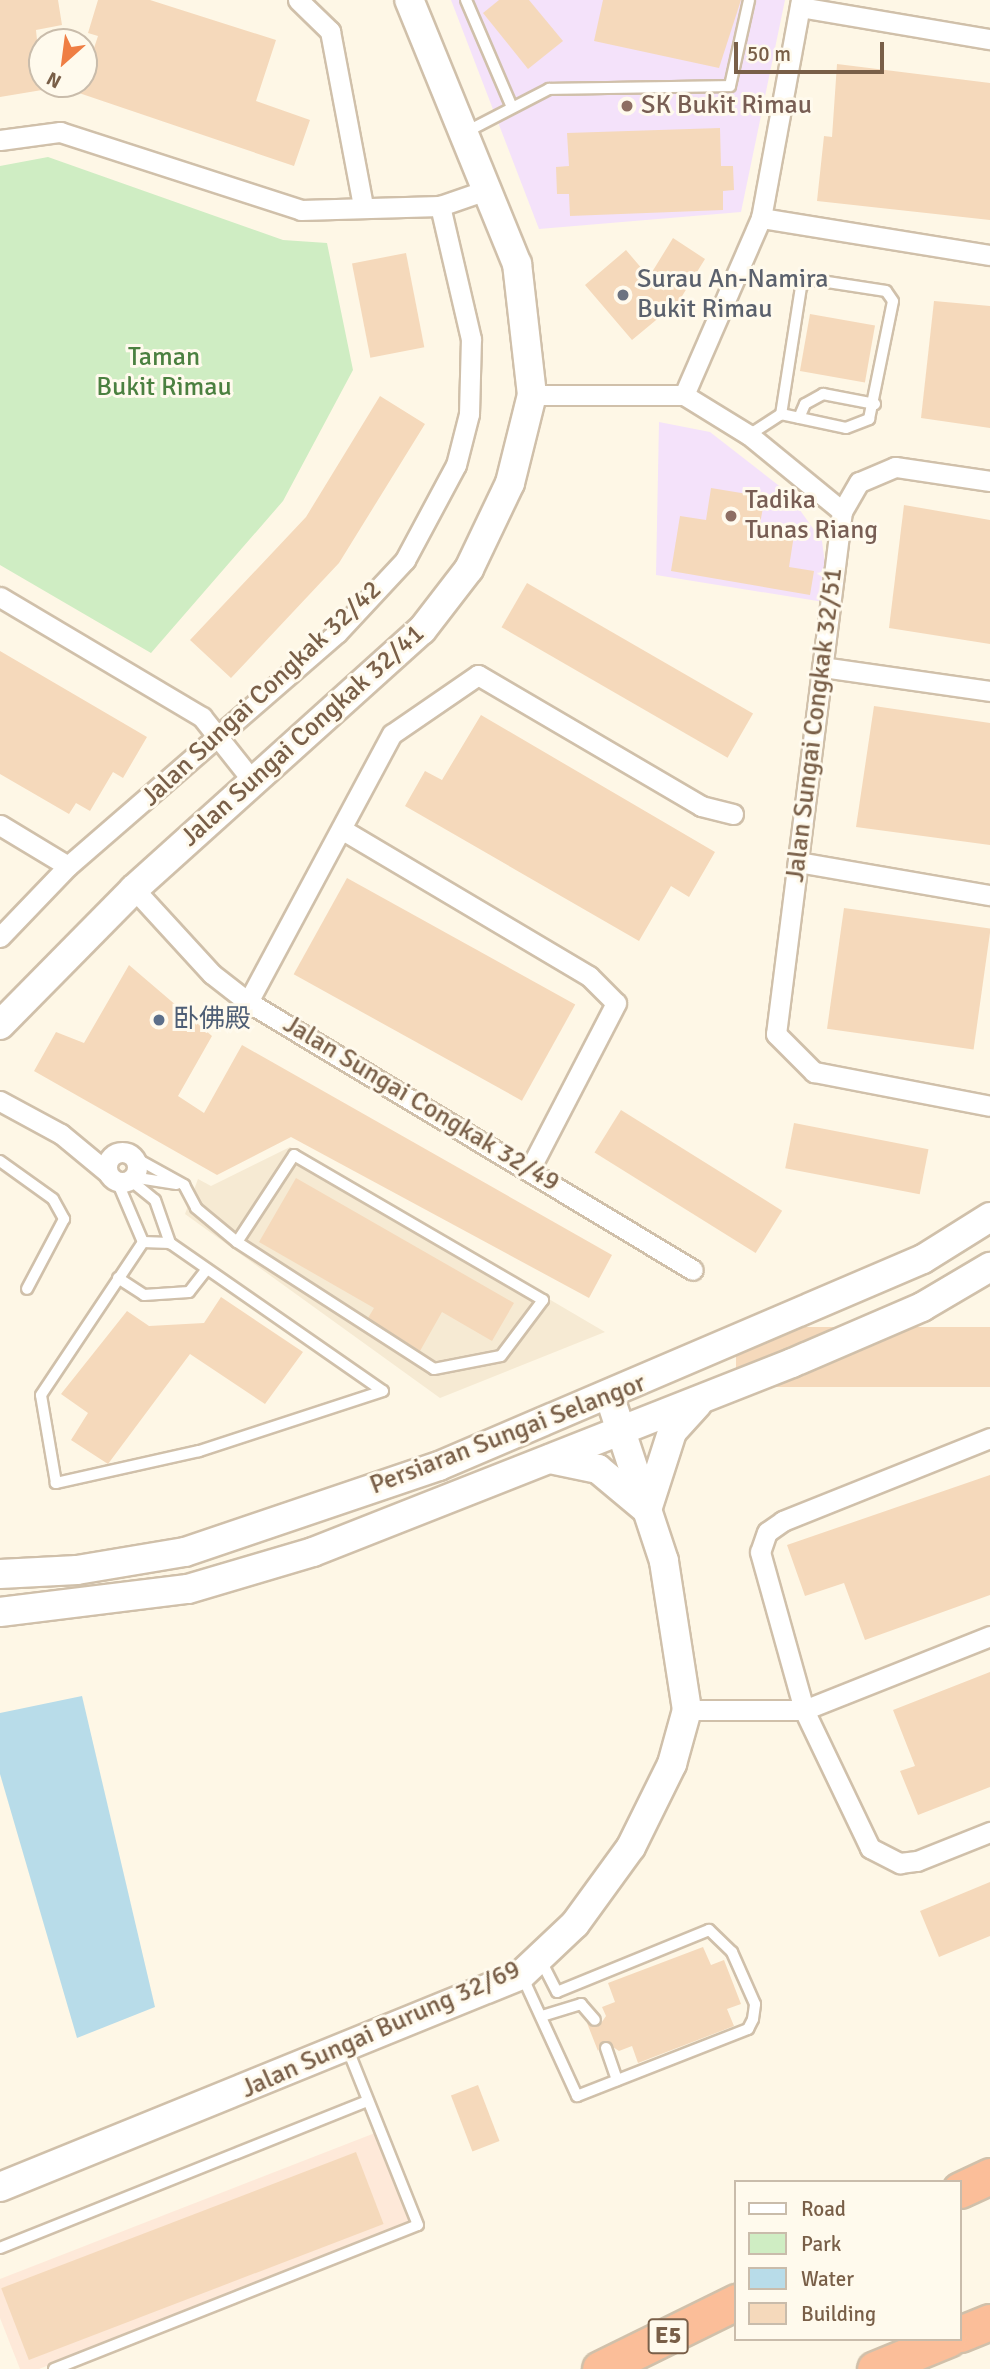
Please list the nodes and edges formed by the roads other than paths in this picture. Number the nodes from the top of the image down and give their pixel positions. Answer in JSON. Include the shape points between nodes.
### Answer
{"nodes":[{"id":1,"x":298,"y":0,"type":"edge"},
{"id":2,"x":409,"y":0,"type":"edge"},
{"id":3,"x":466,"y":0,"type":"edge"},
{"id":4,"x":749,"y":0,"type":"edge"},
{"id":5,"x":801,"y":3,"type":"edge"},
{"id":6,"x":990,"y":39,"type":"edge"},
{"id":7,"x":511,"y":104,"type":"junction"},
{"id":8,"x":464,"y":133,"type":"junction"},
{"id":9,"x":0,"y":140,"type":"edge"},
{"id":10,"x":489,"y":189,"type":"junction"},
{"id":11,"x":363,"y":206,"type":"junction"},
{"id":12,"x":440,"y":206,"type":"junction"},
{"id":13,"x":761,"y":218,"type":"junction"},
{"id":14,"x":990,"y":255,"type":"edge"},
{"id":15,"x":684,"y":394,"type":"junction"},
{"id":16,"x":532,"y":395,"type":"junction"},
{"id":17,"x":874,"y":404,"type":"junction"},
{"id":18,"x":781,"y":414,"type":"junction"},
{"id":19,"x":799,"y":418,"type":"junction"},
{"id":20,"x":749,"y":435,"type":"junction"},
{"id":21,"x":990,"y":481,"type":"edge"},
{"id":22,"x":842,"y":511,"type":"junction"},
{"id":23,"x":0,"y":597,"type":"edge"},
{"id":24,"x":822,"y":667,"type":"junction"},
{"id":25,"x":990,"y":691,"type":"edge"},
{"id":26,"x":222,"y":739,"type":"junction"},
{"id":27,"x":251,"y":780,"type":"junction"},
{"id":28,"x":733,"y":814,"type":"dead end"},
{"id":29,"x":0,"y":825,"type":"edge"},
{"id":30,"x":343,"y":830,"type":"junction"},
{"id":31,"x":797,"y":862,"type":"junction"},
{"id":32,"x":68,"y":866,"type":"junction"},
{"id":33,"x":134,"y":890,"type":"junction"},
{"id":34,"x":990,"y":895,"type":"edge"},
{"id":35,"x":0,"y":937,"type":"edge"},
{"id":36,"x":248,"y":1002,"type":"junction"},
{"id":37,"x":0,"y":1025,"type":"edge"},
{"id":38,"x":0,"y":1101,"type":"edge"},
{"id":39,"x":990,"y":1106,"type":"edge"},
{"id":40,"x":61,"y":1134,"type":"junction"},
{"id":41,"x":126,"y":1154,"type":"junction"},
{"id":42,"x":0,"y":1161,"type":"edge"},
{"id":43,"x":531,"y":1167,"type":"junction"},
{"id":44,"x":121,"y":1177,"type":"junction"},
{"id":45,"x":184,"y":1185,"type":"junction"},
{"id":46,"x":990,"y":1217,"type":"edge"},
{"id":47,"x":143,"y":1242,"type":"junction"},
{"id":48,"x":237,"y":1242,"type":"junction"},
{"id":49,"x":170,"y":1243,"type":"junction"},
{"id":50,"x":990,"y":1267,"type":"edge"},
{"id":51,"x":207,"y":1269,"type":"junction"},
{"id":52,"x":693,"y":1270,"type":"dead end"},
{"id":53,"x":118,"y":1278,"type":"junction"},
{"id":54,"x":27,"y":1289,"type":"dead end"},
{"id":55,"x":610,"y":1398,"type":"junction"},
{"id":56,"x":705,"y":1398,"type":"junction"},
{"id":57,"x":621,"y":1430,"type":"junction"},
{"id":58,"x":990,"y":1438,"type":"edge"},
{"id":59,"x":550,"y":1459,"type":"junction"},
{"id":60,"x":647,"y":1510,"type":"junction"},
{"id":61,"x":0,"y":1574,"type":"edge"},
{"id":62,"x":0,"y":1612,"type":"edge"},
{"id":63,"x":990,"y":1636,"type":"edge"},
{"id":64,"x":687,"y":1710,"type":"junction"},
{"id":65,"x":804,"y":1710,"type":"junction"},
{"id":66,"x":990,"y":1832,"type":"edge"},
{"id":67,"x":531,"y":1966,"type":"junction"},
{"id":68,"x":557,"y":1992,"type":"junction"},
{"id":69,"x":564,"y":2008,"type":"junction"},
{"id":70,"x":542,"y":2016,"type":"junction"},
{"id":71,"x":595,"y":2020,"type":"dead end"},
{"id":72,"x":606,"y":2048,"type":"dead end"},
{"id":73,"x":348,"y":2050,"type":"junction"},
{"id":74,"x":617,"y":2080,"type":"junction"},
{"id":75,"x":368,"y":2101,"type":"junction"},
{"id":76,"x":990,"y":2176,"type":"edge"},
{"id":77,"x":0,"y":2188,"type":"edge"},
{"id":78,"x":962,"y":2189,"type":"edge"},
{"id":79,"x":0,"y":2248,"type":"edge"},
{"id":80,"x":734,"y":2303,"type":"edge"},
{"id":81,"x":990,"y":2322,"type":"edge"},
{"id":82,"x":962,"y":2333,"type":"edge"},
{"id":83,"x":943,"y":2341,"type":"edge"},
{"id":84,"x":54,"y":2369,"type":"edge"},
{"id":85,"x":600,"y":2369,"type":"edge"},
{"id":86,"x":876,"y":2369,"type":"edge"}],
"edges":[{"from":1,"to":11,"type":"street","via":[[330,31]]},
{"from":2,"to":8,"type":"street","name":"Jalan Sungai Congkak 32/41"},
{"from":3,"to":7,"type":"lane"},
{"from":4,"to":7,"type":"lane","via":[[730,86],[549,89]]},
{"from":5,"to":6,"type":"street"},
{"from":5,"to":13,"type":"street"},
{"from":7,"to":8,"type":"lane"},
{"from":8,"to":10,"type":"street","name":"Jalan Sungai Congkak 32/41"},
{"from":9,"to":11,"type":"street","via":[[60,132],[301,210]]},
{"from":10,"to":12,"type":"street"},
{"from":10,"to":16,"type":"street","name":"Jalan Sungai Congkak 32/41","via":[[517,264]]},
{"from":11,"to":12,"type":"street"},
{"from":12,"to":26,"type":"street","name":"Jalan Sungai Congkak 32/42","via":[[471,339],[469,414],[456,465],[405,560]]},
{"from":13,"to":14,"type":"street"},
{"from":13,"to":15,"type":"street"},
{"from":15,"to":16,"type":"street"},
{"from":15,"to":20,"type":"street"},
{"from":16,"to":27,"type":"street","name":"Jalan Sungai Congkak 32/41","via":[[510,483],[447,601],[367,686]]},
{"from":17,"to":18,"type":"lane","via":[[893,301],[886,291],[808,279],[801,287]]},
{"from":17,"to":19,"type":"lane","via":[[823,394],[805,404]]},
{"from":17,"to":19,"type":"lane","via":[[860,427]]},
{"from":18,"to":19,"type":"lane"},
{"from":18,"to":20,"type":"lane"},
{"from":20,"to":22,"type":"street"},
{"from":21,"to":22,"type":"street","via":[[895,467],[859,482]]},
{"from":22,"to":24,"type":"street","name":"Jalan Sungai Congkak 32/51"},
{"from":23,"to":26,"type":"street","via":[[202,717]]},
{"from":24,"to":25,"type":"street"},
{"from":24,"to":31,"type":"street","name":"Jalan Sungai Congkak 32/51"},
{"from":26,"to":27,"type":"street"},
{"from":26,"to":32,"type":"street","name":"Jalan Sungai Congkak 32/42"},
{"from":27,"to":33,"type":"street","name":"Jalan Sungai Congkak 32/41"},
{"from":28,"to":30,"type":"street","via":[[701,806],[478,675],[392,734]]},
{"from":29,"to":32,"type":"street"},
{"from":30,"to":36,"type":"street"},
{"from":30,"to":43,"type":"street","via":[[589,976],[617,1003]]},
{"from":31,"to":34,"type":"street"},
{"from":31,"to":39,"type":"street","name":"Jalan Sungai Congkak 32/51","via":[[776,1034],[814,1073]]},
{"from":32,"to":35,"type":"street","name":"Jalan Sungai Congkak 32/42"},
{"from":33,"to":36,"type":"street","name":"Jalan Sungai Congkak 32/49","via":[[212,974]]},
{"from":33,"to":37,"type":"street","name":"Jalan Sungai Congkak 32/41"},
{"from":36,"to":43,"type":"street","name":"Jalan Sungai Congkak 32/49"},
{"from":38,"to":40,"type":"street"},
{"from":40,"to":41,"type":"street"},
{"from":40,"to":44,"type":"street"},
{"from":41,"to":44,"type":"street"},
{"from":41,"to":44,"type":"street","via":[[109,1158]]},
{"from":41,"to":45,"type":"lane"},
{"from":42,"to":54,"type":"lane","via":[[54,1199],[64,1219]]},
{"from":43,"to":52,"type":"street","name":"Jalan Sungai Congkak 32/49"},
{"from":44,"to":45,"type":"lane"},
{"from":44,"to":47,"type":"lane"},
{"from":44,"to":49,"type":"lane","via":[[155,1200]]},
{"from":45,"to":48,"type":"lane","via":[[196,1208]]},
{"from":46,"to":55,"type":"street","name":"Persiaran Sungai Selangor","via":[[923,1259]]},
{"from":47,"to":49,"type":"lane"},
{"from":47,"to":53,"type":"lane"},
{"from":48,"to":48,"type":"lane","via":[[434,1369],[501,1356],[542,1300],[294,1155]]},
{"from":49,"to":51,"type":"lane"},
{"from":50,"to":56,"type":"street","name":"Persiaran Sungai Selangor","via":[[922,1307]]},
{"from":51,"to":53,"type":"lane","via":[[189,1292],[144,1295]]},
{"from":51,"to":53,"type":"lane","via":[[383,1391],[199,1451],[56,1483],[41,1395]]},
{"from":55,"to":57,"type":"street","name":"Jalan Sungai Burung 32/69"},
{"from":55,"to":61,"type":"street","name":"Persiaran Sungai Selangor","via":[[439,1466],[185,1552],[77,1570]]},
{"from":56,"to":57,"type":"street","name":"Persiaran Sungai Selangor"},
{"from":56,"to":60,"type":"street","via":[[672,1432]]},
{"from":57,"to":59,"type":"street","name":"Persiaran Sungai Selangor"},
{"from":57,"to":60,"type":"street","name":"Jalan Sungai Burung 32/69"},
{"from":58,"to":65,"type":"street","via":[[768,1532],[760,1567]]},
{"from":59,"to":60,"type":"street","via":[[598,1469]]},
{"from":59,"to":62,"type":"street","name":"Persiaran Sungai Selangor","via":[[313,1552],[188,1589]]},
{"from":60,"to":64,"type":"street","name":"Jalan Sungai Burung 32/69","via":[[680,1640]]},
{"from":63,"to":65,"type":"street"},
{"from":64,"to":65,"type":"street"},
{"from":64,"to":67,"type":"street","name":"Jalan Sungai Burung 32/69","via":[[673,1764],[631,1847],[575,1924]]},
{"from":65,"to":66,"type":"street","via":[[870,1848],[900,1863],[917,1861]]},
{"from":67,"to":68,"type":"lane"},
{"from":67,"to":70,"type":"lane"},
{"from":67,"to":73,"type":"street","name":"Jalan Sungai Burung 32/69"},
{"from":68,"to":69,"type":"lane"},
{"from":68,"to":74,"type":"lane","via":[[709,1930],[724,1940],[755,2004],[748,2029]]},
{"from":69,"to":70,"type":"lane"},
{"from":69,"to":71,"type":"lane","via":[[581,2004]]},
{"from":70,"to":74,"type":"lane","via":[[577,2096]]},
{"from":72,"to":74,"type":"lane"},
{"from":73,"to":75,"type":"lane"},
{"from":73,"to":77,"type":"street","name":"Jalan Sungai Burung 32/69"},
{"from":75,"to":79,"type":"lane"},
{"from":75,"to":84,"type":"lane","via":[[418,2225]]},
{"from":76,"to":78,"type":"highway"},
{"from":80,"to":85,"type":"highway","number":"E5"},
{"from":81,"to":82,"type":"highway"},
{"from":83,"to":86,"type":"highway"}]}
